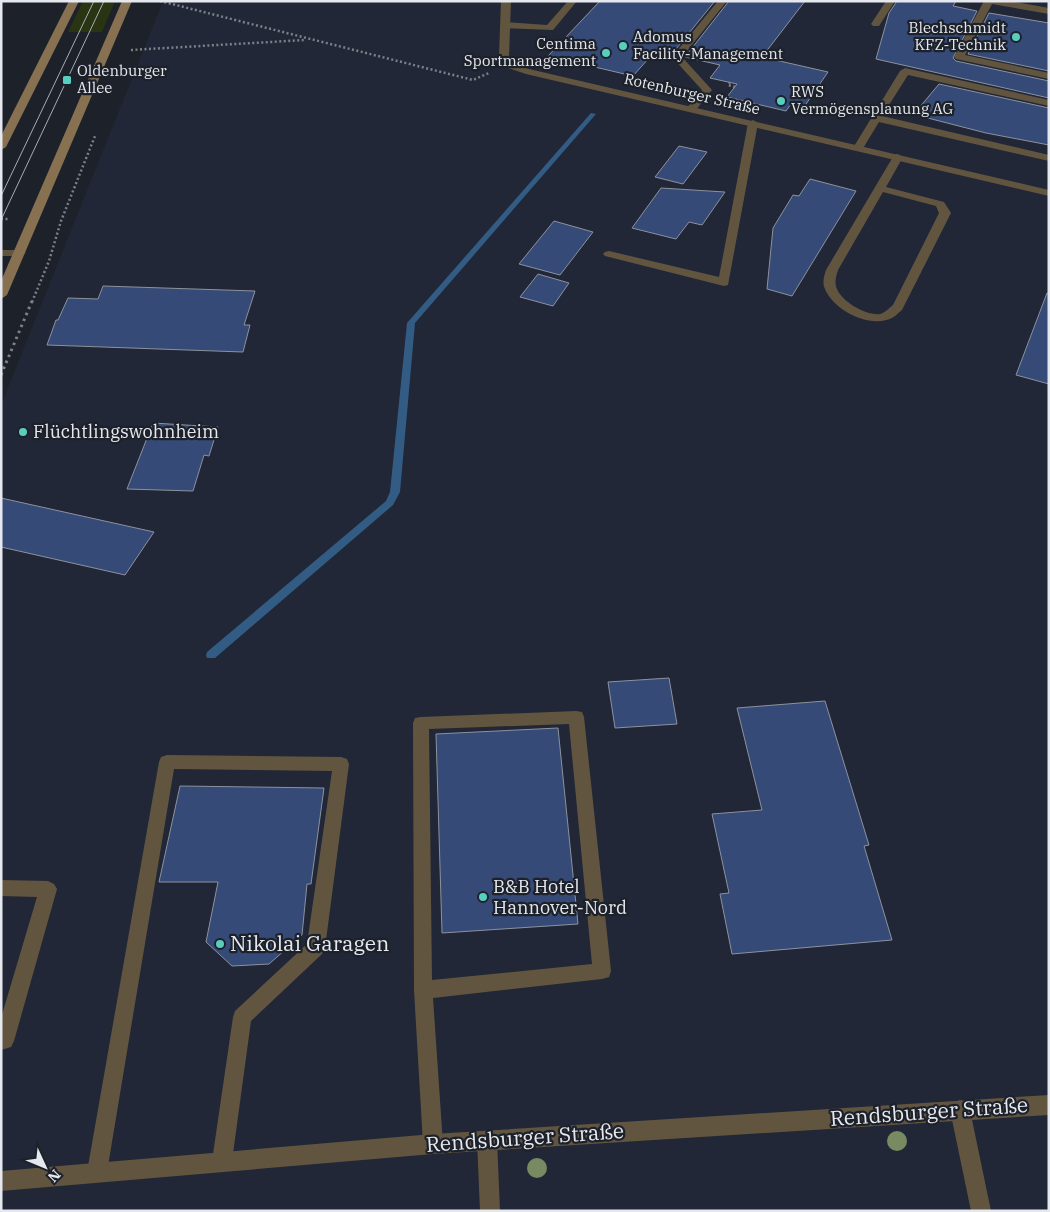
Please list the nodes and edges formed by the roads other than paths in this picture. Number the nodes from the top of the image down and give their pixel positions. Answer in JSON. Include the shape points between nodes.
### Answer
{"nodes":[{"id":1,"x":74,"y":1,"type":"edge"},
{"id":2,"x":127,"y":1,"type":"edge"},
{"id":3,"x":506,"y":1,"type":"edge"},
{"id":4,"x":573,"y":1,"type":"edge"},
{"id":5,"x":724,"y":1,"type":"edge"},
{"id":6,"x":892,"y":1,"type":"edge"},
{"id":7,"x":991,"y":1,"type":"edge"},
{"id":8,"x":1049,"y":11,"type":"edge"},
{"id":9,"x":876,"y":24,"type":"dead end"},
{"id":10,"x":505,"y":25,"type":"junction"},
{"id":11,"x":1047,"y":76,"type":"dead end"},
{"id":12,"x":1049,"y":103,"type":"edge"},
{"id":13,"x":691,"y":109,"type":"junction"},
{"id":14,"x":876,"y":118,"type":"junction"},
{"id":15,"x":753,"y":123,"type":"junction"},
{"id":16,"x":1,"y":147,"type":"edge"},
{"id":17,"x":858,"y":148,"type":"junction"},
{"id":18,"x":898,"y":157,"type":"junction"},
{"id":19,"x":1049,"y":158,"type":"edge"},
{"id":20,"x":880,"y":188,"type":"junction"},
{"id":21,"x":1049,"y":193,"type":"edge"},
{"id":22,"x":1,"y":253,"type":"edge"},
{"id":23,"x":20,"y":253,"type":"junction"},
{"id":24,"x":609,"y":254,"type":"dead end"},
{"id":25,"x":1,"y":295,"type":"edge"},
{"id":26,"x":1,"y":888,"type":"edge"},
{"id":27,"x":423,"y":990,"type":"junction"},
{"id":28,"x":1,"y":1041,"type":"edge"},
{"id":29,"x":1048,"y":1107,"type":"edge"},
{"id":30,"x":960,"y":1110,"type":"junction"},
{"id":31,"x":486,"y":1140,"type":"junction"},
{"id":32,"x":433,"y":1144,"type":"junction"},
{"id":33,"x":222,"y":1161,"type":"junction"},
{"id":34,"x":98,"y":1172,"type":"junction"},
{"id":35,"x":1,"y":1182,"type":"edge"},
{"id":36,"x":490,"y":1211,"type":"edge"},
{"id":37,"x":981,"y":1211,"type":"edge"}],
"edges":[{"from":1,"to":16,"type":"main road"},
{"from":2,"to":23,"type":"main road"},
{"from":3,"to":10,"type":"street","name":"Rotenburger Straße"},
{"from":4,"to":10,"type":"street","via":[[550,28]]},
{"from":5,"to":13,"type":"street","via":[[677,57],[707,90]]},
{"from":6,"to":9,"type":"street"},
{"from":7,"to":8,"type":"street"},
{"from":7,"to":11,"type":"street","via":[[959,57]]},
{"from":10,"to":13,"type":"street","name":"Rotenburger Straße","via":[[504,56],[508,65]]},
{"from":12,"to":14,"type":"street","via":[[904,71]]},
{"from":13,"to":15,"type":"street","name":"Rotenburger Straße"},
{"from":14,"to":17,"type":"street"},
{"from":14,"to":19,"type":"street"},
{"from":15,"to":17,"type":"street","name":"Rotenburger Straße"},
{"from":15,"to":24,"type":"street","via":[[724,282]]},
{"from":17,"to":18,"type":"street","name":"Rotenburger Straße"},
{"from":18,"to":20,"type":"street"},
{"from":18,"to":21,"type":"street","name":"Rotenburger Straße"},
{"from":20,"to":20,"type":"street","via":[[832,270],[829,281],[834,296],[843,304],[876,317],[884,317],[898,307],[945,213],[940,204]]},
{"from":22,"to":23,"type":"street"},
{"from":23,"to":25,"type":"main road"},
{"from":26,"to":28,"type":"street","via":[[48,889],[7,1032]]},
{"from":27,"to":27,"type":"street","via":[[421,723],[576,717],[602,971]]},
{"from":27,"to":32,"type":"street"},
{"from":29,"to":30,"type":"street","name":"Rendsburger Straße"},
{"from":30,"to":31,"type":"street","name":"Rendsburger Straße"},
{"from":30,"to":37,"type":"street"},
{"from":31,"to":32,"type":"street","name":"Rendsburger Straße"},
{"from":31,"to":36,"type":"street"},
{"from":32,"to":33,"type":"street","name":"Rendsburger Straße"},
{"from":33,"to":34,"type":"street","name":"Rendsburger Straße"},
{"from":33,"to":34,"type":"street","via":[[242,1017],[316,948],[341,764],[167,762]]},
{"from":34,"to":35,"type":"street","name":"Rendsburger Straße"}]}
